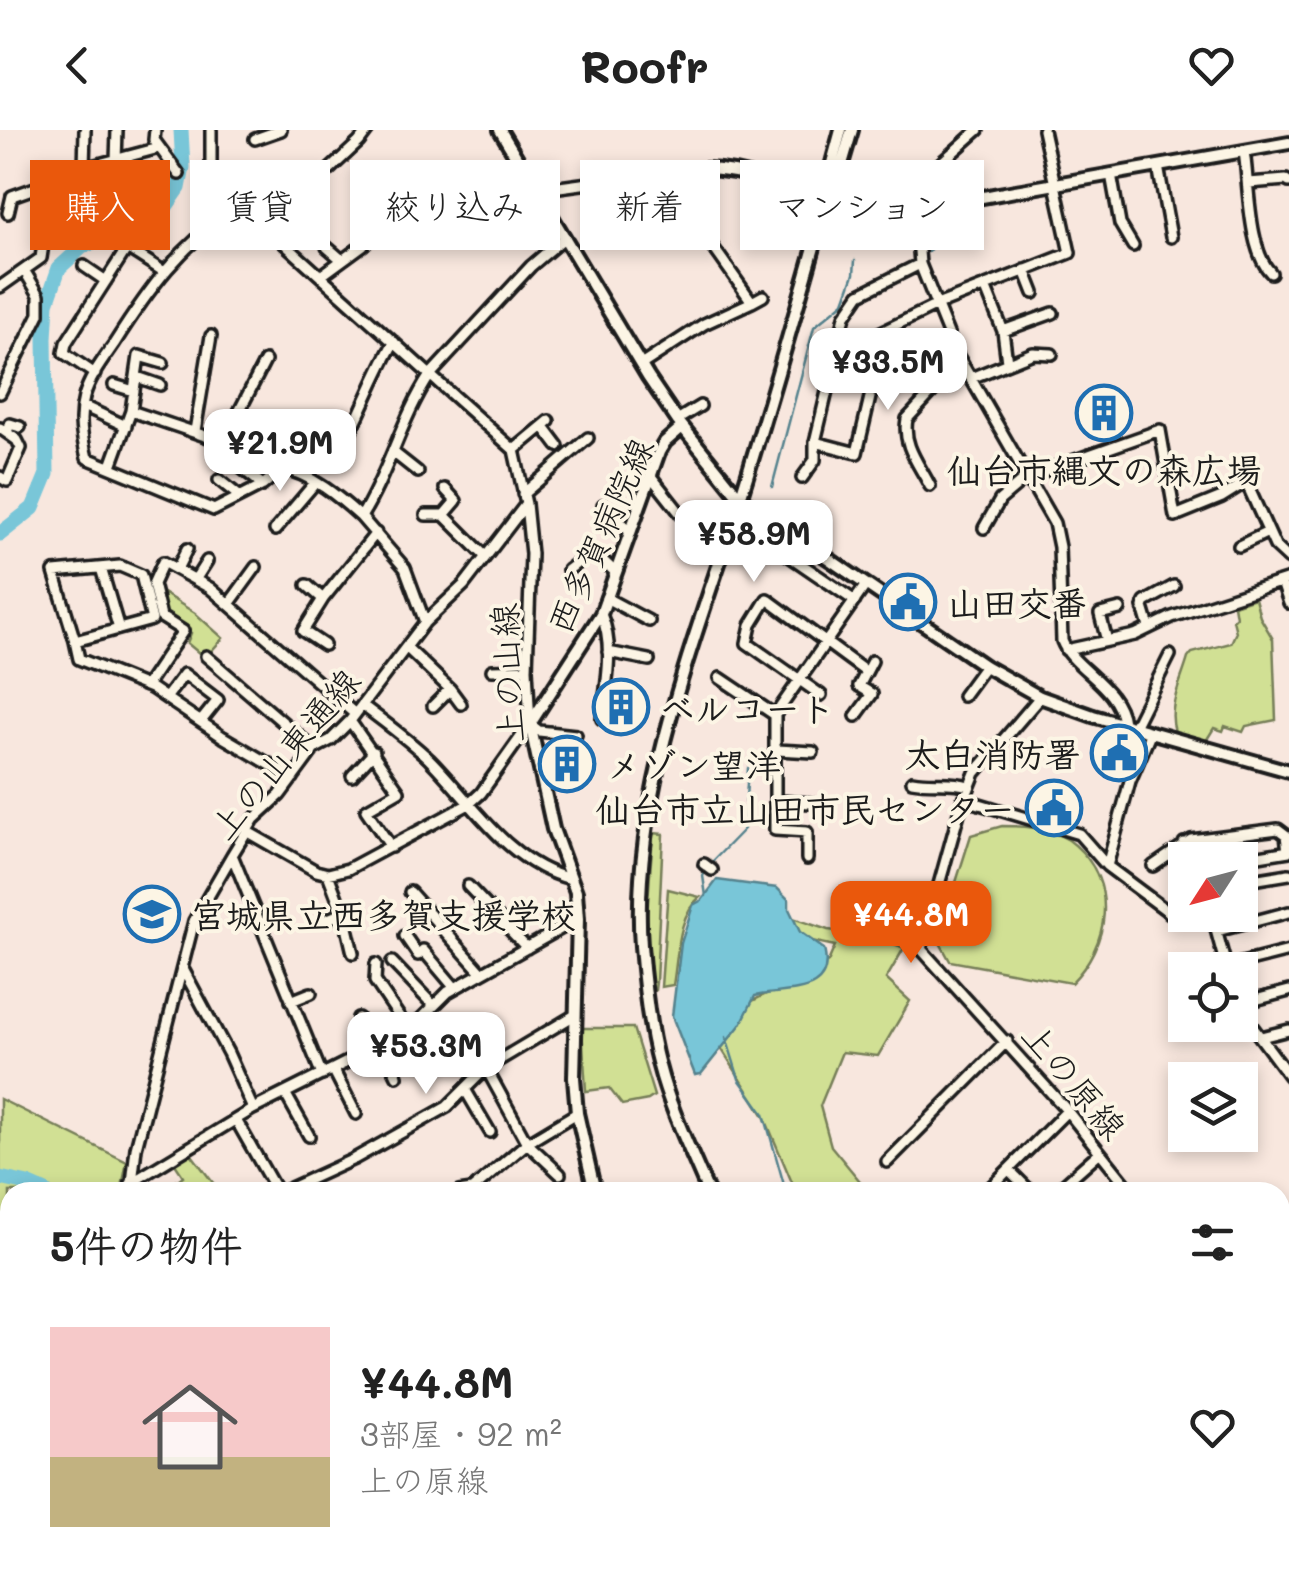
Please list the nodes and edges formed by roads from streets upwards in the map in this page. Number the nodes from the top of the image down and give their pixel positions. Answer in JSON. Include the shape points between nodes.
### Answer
{"nodes":[{"id":1,"x":84,"y":130,"type":"edge"},
{"id":2,"x":117,"y":130,"type":"edge"},
{"id":3,"x":155,"y":130,"type":"edge"},
{"id":4,"x":211,"y":130,"type":"edge"},
{"id":5,"x":281,"y":130,"type":"edge"},
{"id":6,"x":368,"y":130,"type":"edge"},
{"id":7,"x":500,"y":130,"type":"edge"},
{"id":8,"x":841,"y":130,"type":"edge"},
{"id":9,"x":852,"y":130,"type":"edge"},
{"id":10,"x":978,"y":130,"type":"edge"},
{"id":11,"x":1044,"y":130,"type":"edge"},
{"id":12,"x":255,"y":140,"type":"dead end"},
{"id":13,"x":1289,"y":143,"type":"edge"},
{"id":14,"x":159,"y":148,"type":"junction"},
{"id":15,"x":1244,"y":150,"type":"junction"},
{"id":16,"x":84,"y":160,"type":"edge"},
{"id":17,"x":121,"y":160,"type":"joint"},
{"id":18,"x":211,"y":160,"type":"edge"},
{"id":19,"x":519,"y":160,"type":"edge"},
{"id":20,"x":833,"y":160,"type":"edge"},
{"id":21,"x":843,"y":160,"type":"edge"},
{"id":22,"x":944,"y":160,"type":"edge"},
{"id":23,"x":1158,"y":166,"type":"junction"},
{"id":24,"x":330,"y":169,"type":"edge"},
{"id":25,"x":178,"y":174,"type":"dead end"},
{"id":26,"x":1110,"y":174,"type":"junction"},
{"id":27,"x":1289,"y":182,"type":"edge"},
{"id":28,"x":1249,"y":183,"type":"junction"},
{"id":29,"x":1055,"y":184,"type":"junction"},
{"id":30,"x":30,"y":190,"type":"edge"},
{"id":31,"x":984,"y":196,"type":"edge"},
{"id":32,"x":8,"y":212,"type":"dead end"},
{"id":33,"x":560,"y":228,"type":"edge"},
{"id":34,"x":1171,"y":236,"type":"dead end"},
{"id":35,"x":565,"y":237,"type":"junction"},
{"id":36,"x":190,"y":242,"type":"edge"},
{"id":37,"x":1133,"y":246,"type":"dead end"},
{"id":38,"x":42,"y":250,"type":"edge"},
{"id":39,"x":292,"y":250,"type":"edge"},
{"id":40,"x":330,"y":250,"type":"edge"},
{"id":41,"x":357,"y":250,"type":"edge"},
{"id":42,"x":715,"y":250,"type":"edge"},
{"id":43,"x":813,"y":250,"type":"edge"},
{"id":44,"x":919,"y":250,"type":"edge"},
{"id":45,"x":342,"y":260,"type":"junction"},
{"id":46,"x":920,"y":264,"type":"junction"},
{"id":47,"x":84,"y":266,"type":"dead end"},
{"id":48,"x":24,"y":270,"type":"junction"},
{"id":49,"x":1025,"y":270,"type":"junction"},
{"id":50,"x":162,"y":271,"type":"junction"},
{"id":51,"x":1271,"y":273,"type":"dead end"},
{"id":52,"x":322,"y":276,"type":"junction"},
{"id":53,"x":106,"y":281,"type":"junction"},
{"id":54,"x":1,"y":284,"type":"edge"},
{"id":55,"x":985,"y":286,"type":"junction"},
{"id":56,"x":1034,"y":293,"type":"dead end"},
{"id":57,"x":763,"y":296,"type":"dead end"},
{"id":58,"x":752,"y":302,"type":"junction"},
{"id":59,"x":937,"y":305,"type":"junction"},
{"id":60,"x":1052,"y":314,"type":"dead end"},
{"id":61,"x":1003,"y":331,"type":"junction"},
{"id":62,"x":211,"y":336,"type":"dead end"},
{"id":63,"x":394,"y":342,"type":"junction"},
{"id":64,"x":955,"y":350,"type":"junction"},
{"id":65,"x":1052,"y":354,"type":"dead end"},
{"id":66,"x":834,"y":356,"type":"junction"},
{"id":67,"x":264,"y":362,"type":"dead end"},
{"id":68,"x":960,"y":362,"type":"junction"},
{"id":69,"x":1007,"y":362,"type":"junction"},
{"id":70,"x":163,"y":363,"type":"dead end"},
{"id":71,"x":641,"y":365,"type":"junction"},
{"id":72,"x":95,"y":374,"type":"junction"},
{"id":73,"x":430,"y":375,"type":"junction"},
{"id":74,"x":137,"y":376,"type":"junction"},
{"id":75,"x":972,"y":378,"type":"junction"},
{"id":76,"x":160,"y":384,"type":"dead end"},
{"id":77,"x":114,"y":385,"type":"dead end"},
{"id":78,"x":134,"y":391,"type":"junction"},
{"id":79,"x":0,"y":393,"type":"edge"},
{"id":80,"x":82,"y":406,"type":"junction"},
{"id":81,"x":700,"y":406,"type":"dead end"},
{"id":82,"x":131,"y":410,"type":"junction"},
{"id":83,"x":679,"y":423,"type":"junction"},
{"id":84,"x":126,"y":426,"type":"junction"},
{"id":85,"x":20,"y":427,"type":"dead end"},
{"id":86,"x":3,"y":430,"type":"edge"},
{"id":87,"x":304,"y":430,"type":"dead end"},
{"id":88,"x":195,"y":431,"type":"junction"},
{"id":89,"x":588,"y":438,"type":"dead end"},
{"id":90,"x":226,"y":439,"type":"junction"},
{"id":91,"x":815,"y":442,"type":"junction"},
{"id":92,"x":558,"y":446,"type":"dead end"},
{"id":93,"x":342,"y":449,"type":"dead end"},
{"id":94,"x":514,"y":450,"type":"junction"},
{"id":95,"x":394,"y":454,"type":"junction"},
{"id":96,"x":111,"y":466,"type":"junction"},
{"id":97,"x":282,"y":468,"type":"junction"},
{"id":98,"x":418,"y":472,"type":"dead end"},
{"id":99,"x":650,"y":475,"type":"junction"},
{"id":100,"x":0,"y":477,"type":"edge"},
{"id":101,"x":1027,"y":477,"type":"junction"},
{"id":102,"x":802,"y":478,"type":"dead end"},
{"id":103,"x":220,"y":480,"type":"dead end"},
{"id":104,"x":315,"y":483,"type":"junction"},
{"id":105,"x":262,"y":485,"type":"junction"},
{"id":106,"x":930,"y":486,"type":"dead end"},
{"id":107,"x":444,"y":489,"type":"dead end"},
{"id":108,"x":240,"y":496,"type":"junction"},
{"id":109,"x":524,"y":498,"type":"junction"},
{"id":110,"x":740,"y":498,"type":"junction"},
{"id":111,"x":603,"y":505,"type":"dead end"},
{"id":112,"x":735,"y":513,"type":"junction"},
{"id":113,"x":426,"y":515,"type":"dead end"},
{"id":114,"x":444,"y":515,"type":"junction"},
{"id":115,"x":361,"y":517,"type":"junction"},
{"id":116,"x":691,"y":527,"type":"dead end"},
{"id":117,"x":984,"y":528,"type":"dead end"},
{"id":118,"x":276,"y":530,"type":"dead end"},
{"id":119,"x":630,"y":532,"type":"junction"},
{"id":120,"x":1268,"y":532,"type":"junction"},
{"id":121,"x":376,"y":534,"type":"junction"},
{"id":122,"x":1239,"y":546,"type":"dead end"},
{"id":123,"x":187,"y":549,"type":"dead end"},
{"id":124,"x":485,"y":556,"type":"junction"},
{"id":125,"x":1289,"y":559,"type":"edge"},
{"id":126,"x":207,"y":561,"type":"dead end"},
{"id":127,"x":256,"y":566,"type":"dead end"},
{"id":128,"x":102,"y":568,"type":"junction"},
{"id":129,"x":177,"y":570,"type":"junction"},
{"id":130,"x":568,"y":570,"type":"dead end"},
{"id":131,"x":615,"y":572,"type":"junction"},
{"id":132,"x":196,"y":580,"type":"junction"},
{"id":133,"x":1286,"y":580,"type":"edge"},
{"id":134,"x":306,"y":585,"type":"dead end"},
{"id":135,"x":866,"y":586,"type":"junction"},
{"id":136,"x":1174,"y":586,"type":"dead end"},
{"id":137,"x":324,"y":598,"type":"junction"},
{"id":138,"x":606,"y":598,"type":"junction"},
{"id":139,"x":855,"y":601,"type":"junction"},
{"id":140,"x":1289,"y":603,"type":"edge"},
{"id":141,"x":229,"y":604,"type":"junction"},
{"id":142,"x":1120,"y":609,"type":"dead end"},
{"id":143,"x":601,"y":614,"type":"junction"},
{"id":144,"x":649,"y":621,"type":"dead end"},
{"id":145,"x":425,"y":622,"type":"junction"},
{"id":146,"x":1149,"y":627,"type":"junction"},
{"id":147,"x":119,"y":629,"type":"junction"},
{"id":148,"x":75,"y":641,"type":"junction"},
{"id":149,"x":1107,"y":641,"type":"junction"},
{"id":150,"x":824,"y":644,"type":"junction"},
{"id":151,"x":324,"y":646,"type":"dead end"},
{"id":152,"x":406,"y":647,"type":"junction"},
{"id":153,"x":1066,"y":650,"type":"junction"},
{"id":154,"x":608,"y":652,"type":"junction"},
{"id":155,"x":1170,"y":655,"type":"dead end"},
{"id":156,"x":206,"y":656,"type":"dead end"},
{"id":157,"x":649,"y":660,"type":"dead end"},
{"id":158,"x":985,"y":666,"type":"junction"},
{"id":159,"x":527,"y":669,"type":"junction"},
{"id":160,"x":492,"y":670,"type":"dead end"},
{"id":161,"x":720,"y":678,"type":"dead end"},
{"id":162,"x":801,"y":680,"type":"junction"},
{"id":163,"x":146,"y":686,"type":"junction"},
{"id":164,"x":450,"y":688,"type":"junction"},
{"id":165,"x":821,"y":695,"type":"dead end"},
{"id":166,"x":963,"y":696,"type":"dead end"},
{"id":167,"x":1040,"y":696,"type":"junction"},
{"id":168,"x":166,"y":698,"type":"junction"},
{"id":169,"x":461,"y":704,"type":"dead end"},
{"id":170,"x":433,"y":706,"type":"dead end"},
{"id":171,"x":356,"y":713,"type":"junction"},
{"id":172,"x":776,"y":714,"type":"junction"},
{"id":173,"x":856,"y":716,"type":"dead end"},
{"id":174,"x":602,"y":719,"type":"dead end"},
{"id":175,"x":202,"y":720,"type":"junction"},
{"id":176,"x":530,"y":724,"type":"junction"},
{"id":177,"x":1128,"y":725,"type":"junction"},
{"id":178,"x":1151,"y":732,"type":"junction"},
{"id":179,"x":576,"y":735,"type":"dead end"},
{"id":180,"x":314,"y":749,"type":"junction"},
{"id":181,"x":778,"y":750,"type":"junction"},
{"id":182,"x":374,"y":752,"type":"junction"},
{"id":183,"x":813,"y":752,"type":"dead end"},
{"id":184,"x":1289,"y":771,"type":"edge"},
{"id":185,"x":352,"y":776,"type":"dead end"},
{"id":186,"x":293,"y":778,"type":"junction"},
{"id":187,"x":912,"y":781,"type":"dead end"},
{"id":188,"x":969,"y":786,"type":"junction"},
{"id":189,"x":963,"y":799,"type":"junction"},
{"id":190,"x":776,"y":801,"type":"junction"},
{"id":191,"x":811,"y":803,"type":"dead end"},
{"id":192,"x":469,"y":804,"type":"junction"},
{"id":193,"x":246,"y":831,"type":"junction"},
{"id":194,"x":1191,"y":842,"type":"edge"},
{"id":195,"x":392,"y":848,"type":"junction"},
{"id":196,"x":1289,"y":851,"type":"edge"},
{"id":197,"x":232,"y":854,"type":"junction"},
{"id":198,"x":1168,"y":855,"type":"edge"},
{"id":199,"x":1258,"y":856,"type":"edge"},
{"id":200,"x":807,"y":859,"type":"dead end"},
{"id":201,"x":1107,"y":866,"type":"junction"},
{"id":202,"x":1153,"y":866,"type":"dead end"},
{"id":203,"x":328,"y":874,"type":"junction"},
{"id":204,"x":1289,"y":874,"type":"edge"},
{"id":205,"x":571,"y":879,"type":"junction"},
{"id":206,"x":1258,"y":879,"type":"edge"},
{"id":207,"x":468,"y":886,"type":"dead end"},
{"id":208,"x":410,"y":892,"type":"dead end"},
{"id":209,"x":1289,"y":912,"type":"edge"},
{"id":210,"x":342,"y":913,"type":"junction"},
{"id":211,"x":1168,"y":913,"type":"edge"},
{"id":212,"x":578,"y":919,"type":"junction"},
{"id":213,"x":323,"y":920,"type":"dead end"},
{"id":214,"x":1258,"y":920,"type":"edge"},
{"id":215,"x":404,"y":936,"type":"dead end"},
{"id":216,"x":527,"y":948,"type":"junction"},
{"id":217,"x":1289,"y":950,"type":"edge"},
{"id":218,"x":353,"y":953,"type":"dead end"},
{"id":219,"x":1258,"y":960,"type":"edge"},
{"id":220,"x":392,"y":962,"type":"dead end"},
{"id":221,"x":376,"y":964,"type":"dead end"},
{"id":222,"x":183,"y":969,"type":"junction"},
{"id":223,"x":482,"y":973,"type":"junction"},
{"id":224,"x":455,"y":988,"type":"junction"},
{"id":225,"x":1289,"y":990,"type":"edge"},
{"id":226,"x":311,"y":993,"type":"dead end"},
{"id":227,"x":292,"y":1001,"type":"junction"},
{"id":228,"x":1258,"y":1001,"type":"edge"},
{"id":229,"x":434,"y":1006,"type":"junction"},
{"id":230,"x":575,"y":1015,"type":"junction"},
{"id":231,"x":358,"y":1018,"type":"dead end"},
{"id":232,"x":1289,"y":1030,"type":"edge"},
{"id":233,"x":409,"y":1031,"type":"junction"},
{"id":234,"x":1258,"y":1034,"type":"edge"},
{"id":235,"x":1261,"y":1038,"type":"junction"},
{"id":236,"x":1007,"y":1041,"type":"junction"},
{"id":237,"x":377,"y":1047,"type":"junction"},
{"id":238,"x":486,"y":1068,"type":"junction"},
{"id":239,"x":333,"y":1069,"type":"junction"},
{"id":240,"x":1287,"y":1070,"type":"edge"},
{"id":241,"x":322,"y":1075,"type":"junction"},
{"id":242,"x":397,"y":1076,"type":"dead end"},
{"id":243,"x":466,"y":1091,"type":"junction"},
{"id":244,"x":285,"y":1093,"type":"junction"},
{"id":245,"x":253,"y":1109,"type":"junction"},
{"id":246,"x":1067,"y":1111,"type":"junction"},
{"id":247,"x":577,"y":1113,"type":"junction"},
{"id":248,"x":356,"y":1114,"type":"dead end"},
{"id":249,"x":236,"y":1120,"type":"junction"},
{"id":250,"x":490,"y":1132,"type":"dead end"},
{"id":251,"x":309,"y":1136,"type":"dead end"},
{"id":252,"x":527,"y":1143,"type":"junction"},
{"id":253,"x":1100,"y":1152,"type":"junction"},
{"id":254,"x":887,"y":1162,"type":"dead end"},
{"id":255,"x":1009,"y":1170,"type":"junction"},
{"id":256,"x":560,"y":1174,"type":"dead end"},
{"id":257,"x":132,"y":1182,"type":"edge"},
{"id":258,"x":140,"y":1182,"type":"edge"},
{"id":259,"x":274,"y":1182,"type":"edge"},
{"id":260,"x":301,"y":1182,"type":"edge"},
{"id":261,"x":483,"y":1182,"type":"edge"},
{"id":262,"x":592,"y":1182,"type":"edge"},
{"id":263,"x":700,"y":1182,"type":"edge"},
{"id":264,"x":996,"y":1182,"type":"edge"},
{"id":265,"x":1021,"y":1182,"type":"edge"},
{"id":266,"x":1066,"y":1182,"type":"edge"},
{"id":267,"x":1124,"y":1182,"type":"edge"}],
"edges":[{"from":1,"to":16,"type":"street"},
{"from":2,"to":17,"type":"street"},
{"from":3,"to":14,"type":"street"},
{"from":4,"to":18,"type":"street"},
{"from":5,"to":12,"type":"street"},
{"from":6,"to":24,"type":"street"},
{"from":7,"to":19,"type":"street"},
{"from":8,"to":20,"type":"street"},
{"from":9,"to":21,"type":"street"},
{"from":10,"to":22,"type":"street"},
{"from":11,"to":29,"type":"street"},
{"from":13,"to":15,"type":"street"},
{"from":14,"to":17,"type":"street"},
{"from":14,"to":25,"type":"street"},
{"from":15,"to":23,"type":"street"},
{"from":15,"to":28,"type":"street"},
{"from":23,"to":26,"type":"street"},
{"from":23,"to":34,"type":"street"},
{"from":26,"to":29,"type":"street"},
{"from":26,"to":37,"type":"street","via":[[1120,224]]},
{"from":27,"to":28,"type":"street"},
{"from":28,"to":51,"type":"street","via":[[1259,258]]},
{"from":29,"to":31,"type":"street"},
{"from":29,"to":49,"type":"street","via":[[1070,252]]},
{"from":30,"to":32,"type":"street","via":[[12,196]]},
{"from":33,"to":35,"type":"street"},
{"from":35,"to":71,"type":"street"},
{"from":35,"to":73,"type":"street"},
{"from":36,"to":50,"type":"street"},
{"from":38,"to":48,"type":"street"},
{"from":39,"to":52,"type":"street"},
{"from":40,"to":45,"type":"street"},
{"from":41,"to":45,"type":"street"},
{"from":42,"to":58,"type":"street"},
{"from":43,"to":110,"type":"street"},
{"from":44,"to":46,"type":"street"},
{"from":45,"to":52,"type":"street"},
{"from":46,"to":59,"type":"street"},
{"from":46,"to":66,"type":"street","via":[[860,294],[845,316]]},
{"from":47,"to":53,"type":"street"},
{"from":48,"to":54,"type":"street"},
{"from":48,"to":79,"type":"street","via":[[39,295],[39,314]]},
{"from":49,"to":55,"type":"street"},
{"from":49,"to":56,"type":"street"},
{"from":50,"to":53,"type":"street","via":[[126,248]]},
{"from":50,"to":72,"type":"street"},
{"from":52,"to":63,"type":"street"},
{"from":53,"to":72,"type":"street","via":[[64,354]]},
{"from":55,"to":59,"type":"street"},
{"from":55,"to":61,"type":"street"},
{"from":57,"to":58,"type":"street"},
{"from":58,"to":71,"type":"street"},
{"from":59,"to":64,"type":"street"},
{"from":59,"to":66,"type":"street"},
{"from":60,"to":61,"type":"street"},
{"from":61,"to":69,"type":"street"},
{"from":62,"to":88,"type":"street"},
{"from":63,"to":73,"type":"street"},
{"from":63,"to":93,"type":"street"},
{"from":64,"to":68,"type":"street"},
{"from":64,"to":91,"type":"street","via":[[871,393],[857,453]]},
{"from":65,"to":69,"type":"street"},
{"from":66,"to":91,"type":"street"},
{"from":67,"to":90,"type":"street"},
{"from":68,"to":75,"type":"street"},
{"from":68,"to":106,"type":"street","via":[[906,419],[908,446]]},
{"from":69,"to":75,"type":"street"},
{"from":70,"to":74,"type":"street","via":[[140,356]]},
{"from":71,"to":83,"type":"street"},
{"from":72,"to":80,"type":"street"},
{"from":73,"to":94,"type":"street"},
{"from":73,"to":95,"type":"street"},
{"from":74,"to":76,"type":"street"},
{"from":74,"to":78,"type":"street"},
{"from":75,"to":101,"type":"street"},
{"from":77,"to":78,"type":"street"},
{"from":78,"to":82,"type":"street"},
{"from":80,"to":84,"type":"street"},
{"from":80,"to":96,"type":"street","via":[[87,458]]},
{"from":81,"to":83,"type":"street"},
{"from":82,"to":84,"type":"street"},
{"from":82,"to":88,"type":"street"},
{"from":83,"to":99,"type":"street","name":"西多賀病院線"},
{"from":83,"to":110,"type":"street"},
{"from":84,"to":96,"type":"street"},
{"from":85,"to":86,"type":"street"},
{"from":86,"to":100,"type":"street","via":[[21,448],[7,482]]},
{"from":87,"to":97,"type":"street"},
{"from":88,"to":90,"type":"street"},
{"from":89,"to":109,"type":"street","name":"上の山東通線"},
{"from":90,"to":105,"type":"street","via":[[234,462]]},
{"from":91,"to":102,"type":"street","via":[[814,460]]},
{"from":92,"to":94,"type":"street","via":[[546,424]]},
{"from":94,"to":109,"type":"street","name":"上の山線"},
{"from":95,"to":98,"type":"street"},
{"from":95,"to":115,"type":"street"},
{"from":96,"to":108,"type":"street","via":[[214,510]]},
{"from":97,"to":104,"type":"street"},
{"from":97,"to":105,"type":"street"},
{"from":99,"to":116,"type":"street"},
{"from":99,"to":119,"type":"street","name":"西多賀病院線"},
{"from":101,"to":117,"type":"street","via":[[1000,500]]},
{"from":101,"to":120,"type":"street","via":[[1160,430],[1175,516],[1246,482]]},
{"from":101,"to":153,"type":"street","via":[[1054,522]]},
{"from":103,"to":108,"type":"street"},
{"from":104,"to":115,"type":"street"},
{"from":104,"to":118,"type":"street"},
{"from":105,"to":108,"type":"street"},
{"from":107,"to":114,"type":"street","via":[[456,501]]},
{"from":109,"to":124,"type":"street","name":"上の山東通線"},
{"from":109,"to":159,"type":"street","name":"上の山線","via":[[531,554]]},
{"from":110,"to":112,"type":"street"},
{"from":110,"to":135,"type":"street"},
{"from":111,"to":119,"type":"street"},
{"from":112,"to":139,"type":"street"},
{"from":112,"to":263,"type":"street","via":[[657,775],[642,884],[641,945],[658,1064]]},
{"from":113,"to":114,"type":"street"},
{"from":114,"to":124,"type":"street"},
{"from":115,"to":121,"type":"street"},
{"from":119,"to":131,"type":"street","name":"西多賀病院線"},
{"from":120,"to":122,"type":"street"},
{"from":120,"to":125,"type":"street"},
{"from":121,"to":137,"type":"street"},
{"from":121,"to":145,"type":"street","via":[[405,568]]},
{"from":123,"to":129,"type":"street"},
{"from":124,"to":145,"type":"street","name":"上の山東通線"},
{"from":126,"to":132,"type":"street"},
{"from":127,"to":141,"type":"street"},
{"from":128,"to":147,"type":"street"},
{"from":128,"to":147,"type":"street","via":[[120,566],[141,576],[152,620]]},
{"from":128,"to":148,"type":"street","via":[[54,572]]},
{"from":129,"to":132,"type":"street"},
{"from":129,"to":163,"type":"street","via":[[163,562],[153,584],[160,616],[184,631]]},
{"from":130,"to":131,"type":"street","via":[[594,551]]},
{"from":131,"to":138,"type":"street","name":"西多賀病院線"},
{"from":132,"to":141,"type":"street"},
{"from":133,"to":140,"type":"street"},
{"from":133,"to":146,"type":"street"},
{"from":134,"to":137,"type":"street"},
{"from":135,"to":139,"type":"street"},
{"from":135,"to":158,"type":"street"},
{"from":136,"to":146,"type":"street","via":[[1145,602]]},
{"from":137,"to":151,"type":"street","via":[[303,631]]},
{"from":138,"to":143,"type":"street","name":"西多賀病院線"},
{"from":138,"to":144,"type":"street"},
{"from":139,"to":150,"type":"street"},
{"from":141,"to":171,"type":"street"},
{"from":142,"to":149,"type":"street","via":[[1100,614]]},
{"from":143,"to":154,"type":"street"},
{"from":143,"to":176,"type":"street","name":"西多賀病院線"},
{"from":145,"to":152,"type":"street","name":"上の山東通線"},
{"from":146,"to":149,"type":"street"},
{"from":147,"to":148,"type":"street"},
{"from":148,"to":163,"type":"street","via":[[79,659]]},
{"from":149,"to":153,"type":"street"},
{"from":150,"to":162,"type":"street"},
{"from":150,"to":162,"type":"street","via":[[767,599],[747,642]]},
{"from":150,"to":173,"type":"street","via":[[869,667],[860,686],[872,694]]},
{"from":152,"to":164,"type":"street"},
{"from":152,"to":171,"type":"street","name":"上の山東通線"},
{"from":153,"to":177,"type":"street","via":[[1113,698]]},
{"from":154,"to":157,"type":"street"},
{"from":154,"to":174,"type":"street"},
{"from":155,"to":177,"type":"street"},
{"from":156,"to":180,"type":"street"},
{"from":158,"to":166,"type":"street"},
{"from":158,"to":167,"type":"street"},
{"from":159,"to":160,"type":"street"},
{"from":159,"to":176,"type":"street","name":"上の山線"},
{"from":161,"to":172,"type":"street"},
{"from":162,"to":165,"type":"street"},
{"from":162,"to":172,"type":"street"},
{"from":163,"to":168,"type":"street"},
{"from":164,"to":169,"type":"street"},
{"from":164,"to":170,"type":"street"},
{"from":167,"to":177,"type":"street"},
{"from":167,"to":188,"type":"street","name":"上の原線"},
{"from":168,"to":175,"type":"street"},
{"from":168,"to":175,"type":"street","via":[[184,674],[218,700]]},
{"from":171,"to":180,"type":"street","name":"上の山東通線"},
{"from":171,"to":182,"type":"street"},
{"from":171,"to":192,"type":"street","via":[[428,759]]},
{"from":172,"to":181,"type":"street"},
{"from":175,"to":186,"type":"street"},
{"from":176,"to":179,"type":"street"},
{"from":176,"to":192,"type":"street","name":"西多賀病院線"},
{"from":176,"to":205,"type":"street","name":"上の山線","via":[[552,829]]},
{"from":177,"to":178,"type":"street"},
{"from":178,"to":184,"type":"street"},
{"from":178,"to":201,"type":"street"},
{"from":180,"to":186,"type":"street","name":"上の山東通線"},
{"from":181,"to":183,"type":"street"},
{"from":181,"to":190,"type":"street"},
{"from":182,"to":185,"type":"street"},
{"from":182,"to":195,"type":"street","via":[[399,791],[366,810]]},
{"from":186,"to":193,"type":"street","name":"上の山東通線"},
{"from":187,"to":188,"type":"street"},
{"from":188,"to":189,"type":"street","name":"上の原線"},
{"from":189,"to":201,"type":"street","via":[[1079,834]]},
{"from":189,"to":236,"type":"street","name":"上の原線","via":[[922,949]]},
{"from":190,"to":191,"type":"street"},
{"from":190,"to":200,"type":"street","via":[[776,830],[808,832]]},
{"from":192,"to":195,"type":"street","name":"西多賀病院線"},
{"from":192,"to":205,"type":"street","via":[[515,852]]},
{"from":193,"to":197,"type":"street","name":"上の山東通線"},
{"from":193,"to":203,"type":"street"},
{"from":194,"to":196,"type":"street","via":[[1278,830]]},
{"from":195,"to":203,"type":"street","name":"西多賀病院線"},
{"from":196,"to":199,"type":"street"},
{"from":197,"to":222,"type":"street","name":"上の山東通線","via":[[194,921]]},
{"from":197,"to":227,"type":"street"},
{"from":198,"to":202,"type":"street"},
{"from":201,"to":211,"type":"street"},
{"from":203,"to":210,"type":"street"},
{"from":204,"to":206,"type":"street"},
{"from":205,"to":212,"type":"street","name":"上の山線"},
{"from":207,"to":216,"type":"street"},
{"from":208,"to":223,"type":"street"},
{"from":209,"to":214,"type":"street"},
{"from":210,"to":213,"type":"street"},
{"from":210,"to":218,"type":"street"},
{"from":212,"to":216,"type":"street"},
{"from":212,"to":230,"type":"street","name":"上の山線"},
{"from":215,"to":224,"type":"street"},
{"from":216,"to":223,"type":"street"},
{"from":217,"to":219,"type":"street"},
{"from":220,"to":229,"type":"street"},
{"from":221,"to":233,"type":"street","via":[[375,981]]},
{"from":222,"to":245,"type":"street"},
{"from":222,"to":257,"type":"street","name":"上の山東通線"},
{"from":223,"to":224,"type":"street"},
{"from":224,"to":229,"type":"street"},
{"from":225,"to":228,"type":"street"},
{"from":226,"to":227,"type":"street"},
{"from":227,"to":241,"type":"street"},
{"from":229,"to":233,"type":"street"},
{"from":230,"to":238,"type":"street"},
{"from":230,"to":247,"type":"street","name":"上の山線"},
{"from":231,"to":237,"type":"street"},
{"from":232,"to":235,"type":"street"},
{"from":233,"to":237,"type":"street"},
{"from":234,"to":235,"type":"street"},
{"from":235,"to":240,"type":"street"},
{"from":236,"to":246,"type":"street","name":"上の原線"},
{"from":236,"to":254,"type":"street"},
{"from":237,"to":239,"type":"street"},
{"from":237,"to":242,"type":"street"},
{"from":238,"to":243,"type":"street"},
{"from":238,"to":252,"type":"street"},
{"from":239,"to":241,"type":"street"},
{"from":239,"to":248,"type":"street"},
{"from":241,"to":244,"type":"street"},
{"from":243,"to":250,"type":"street"},
{"from":243,"to":260,"type":"street","via":[[370,1150]]},
{"from":244,"to":245,"type":"street"},
{"from":244,"to":251,"type":"street"},
{"from":245,"to":249,"type":"street"},
{"from":246,"to":253,"type":"street","name":"上の原線"},
{"from":246,"to":255,"type":"street"},
{"from":247,"to":252,"type":"street"},
{"from":247,"to":262,"type":"street","name":"上の山線"},
{"from":249,"to":258,"type":"street"},
{"from":249,"to":259,"type":"street"},
{"from":252,"to":256,"type":"street"},
{"from":252,"to":261,"type":"street"},
{"from":253,"to":266,"type":"street"},
{"from":253,"to":267,"type":"street","name":"上の原線"},
{"from":255,"to":264,"type":"street"},
{"from":255,"to":265,"type":"street"}]}
